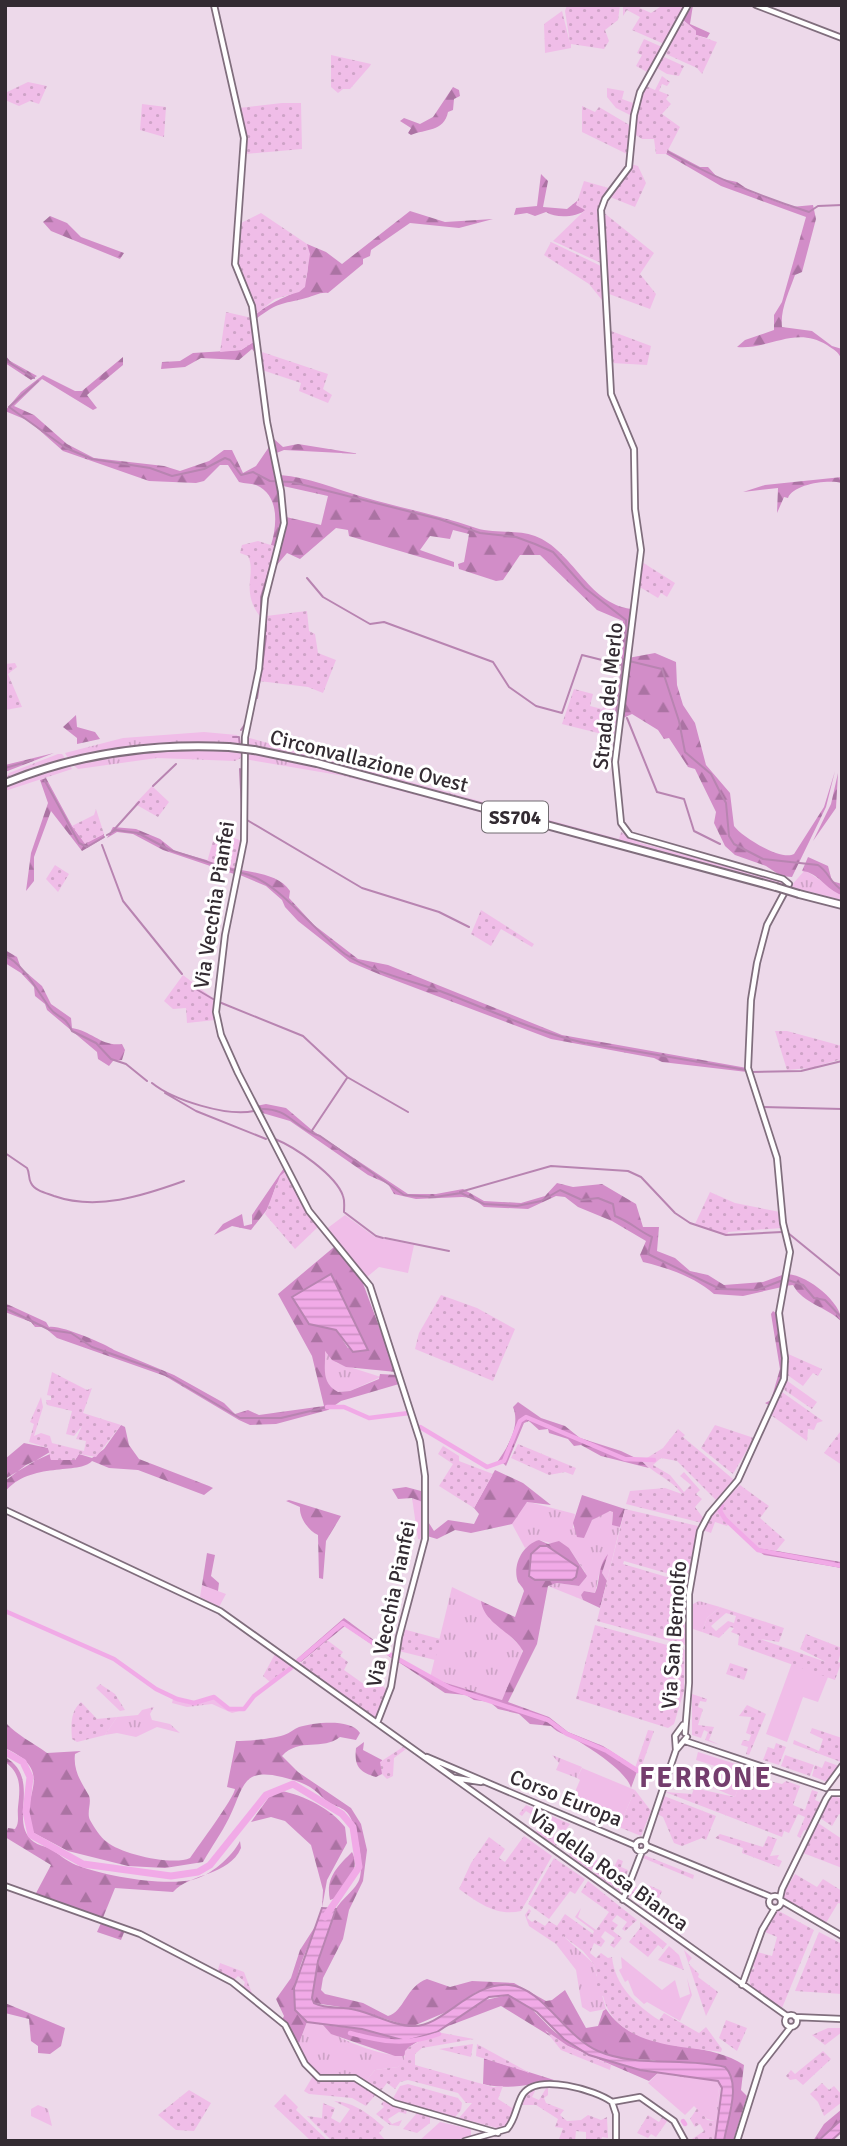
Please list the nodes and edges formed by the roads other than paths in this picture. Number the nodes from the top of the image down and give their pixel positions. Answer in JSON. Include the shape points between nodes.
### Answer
{"nodes":[{"id":1,"x":214,"y":5,"type":"edge"},
{"id":2,"x":688,"y":5,"type":"edge"},
{"id":3,"x":756,"y":5,"type":"edge"},
{"id":4,"x":842,"y":38,"type":"edge"},
{"id":5,"x":5,"y":783,"type":"edge"},
{"id":6,"x":842,"y":905,"type":"edge"},
{"id":7,"x":738,"y":1480,"type":"joint"},
{"id":8,"x":5,"y":1510,"type":"edge"},
{"id":9,"x":377,"y":1723,"type":"junction"},
{"id":10,"x":682,"y":1738,"type":"junction"},
{"id":11,"x":423,"y":1756,"type":"junction"},
{"id":12,"x":842,"y":1766,"type":"edge"},
{"id":13,"x":462,"y":1771,"type":"junction"},
{"id":14,"x":454,"y":1778,"type":"junction"},
{"id":15,"x":485,"y":1783,"type":"junction"},
{"id":16,"x":831,"y":1788,"type":"junction"},
{"id":17,"x":842,"y":1792,"type":"edge"},
{"id":18,"x":476,"y":1794,"type":"junction"},
{"id":19,"x":641,"y":1846,"type":"junction"},
{"id":20,"x":5,"y":1885,"type":"edge"},
{"id":21,"x":622,"y":1900,"type":"junction"},
{"id":22,"x":775,"y":1902,"type":"junction"},
{"id":23,"x":842,"y":1936,"type":"edge"},
{"id":24,"x":742,"y":1985,"type":"junction"},
{"id":25,"x":796,"y":2019,"type":"junction"},
{"id":26,"x":842,"y":2019,"type":"edge"},
{"id":27,"x":785,"y":2020,"type":"junction"},
{"id":28,"x":790,"y":2028,"type":"junction"},
{"id":29,"x":782,"y":2035,"type":"junction"},
{"id":30,"x":612,"y":2102,"type":"junction"},
{"id":31,"x":498,"y":2133,"type":"junction"},
{"id":32,"x":465,"y":2141,"type":"edge"},
{"id":33,"x":616,"y":2141,"type":"edge"},
{"id":34,"x":685,"y":2141,"type":"edge"},
{"id":35,"x":737,"y":2141,"type":"edge"}],
"edges":[{"from":1,"to":9,"type":"street","name":"Via Vecchia Pianfei","via":[[244,138],[235,264],[253,309],[284,523],[265,598],[257,681],[245,737],[243,849],[215,1003],[221,1035],[312,1216],[369,1284],[420,1441],[425,1539],[391,1687]]},
{"from":2,"to":7,"type":"street","name":"Strada del Merlo","via":[[639,92],[629,167],[601,210],[611,394],[634,449],[641,550],[615,762],[624,831],[642,841],[789,884],[767,925],[757,963],[748,1068],[779,1164],[790,1252],[779,1313],[783,1386]]},
{"from":3,"to":4,"type":"street"},
{"from":5,"to":6,"type":"highway","name":"Circonvallazione Ovest","number":"SS704","bridge":true,"via":[[64,762],[166,745],[254,750]]},
{"from":7,"to":10,"type":"street","name":"Via San Bernolfo","via":[[709,1514],[699,1534],[689,1590],[689,1685]]},
{"from":8,"to":9,"type":"street","via":[[213,1607]]},
{"from":9,"to":11,"type":"street"},
{"from":10,"to":16,"type":"street"},
{"from":10,"to":19,"type":"street"},
{"from":11,"to":13,"type":"street","name":"Corso Europa"},
{"from":11,"to":14,"type":"street","name":"Via della Rosa Bianca"},
{"from":12,"to":16,"type":"street"},
{"from":13,"to":14,"type":"street"},
{"from":13,"to":15,"type":"street","name":"Corso Europa"},
{"from":14,"to":15,"type":"street","name":"Corso Europa"},
{"from":14,"to":18,"type":"street","name":"Via della Rosa Bianca"},
{"from":15,"to":18,"type":"street","name":"Corso Europa","via":[[475,1786]]},
{"from":15,"to":19,"type":"street","name":"Corso Europa"},
{"from":16,"to":17,"type":"street"},
{"from":16,"to":22,"type":"street"},
{"from":18,"to":21,"type":"street","name":"Via della Rosa Bianca"},
{"from":19,"to":21,"type":"street"},
{"from":19,"to":22,"type":"street","name":"Corso Europa"},
{"from":20,"to":31,"type":"street","via":[[147,1937],[232,1982],[285,2025],[317,2077],[355,2078],[394,2103]]},
{"from":21,"to":24,"type":"street","name":"Via della Rosa Bianca"},
{"from":22,"to":23,"type":"street"},
{"from":22,"to":24,"type":"street"},
{"from":24,"to":27,"type":"street","name":"Via della Rosa Bianca"},
{"from":25,"to":26,"type":"street"},
{"from":25,"to":27,"type":"street"},
{"from":25,"to":28,"type":"street"},
{"from":27,"to":28,"type":"street","name":"Via della Rosa Bianca"},
{"from":27,"to":29,"type":"street"},
{"from":28,"to":29,"type":"street"},
{"from":29,"to":35,"type":"street","via":[[761,2065]]},
{"from":30,"to":31,"type":"street","via":[[554,2083],[531,2087],[523,2094],[510,2125]]},
{"from":30,"to":33,"type":"street"},
{"from":30,"to":34,"type":"street","via":[[640,2096],[674,2121]]},
{"from":31,"to":32,"type":"street"}]}
